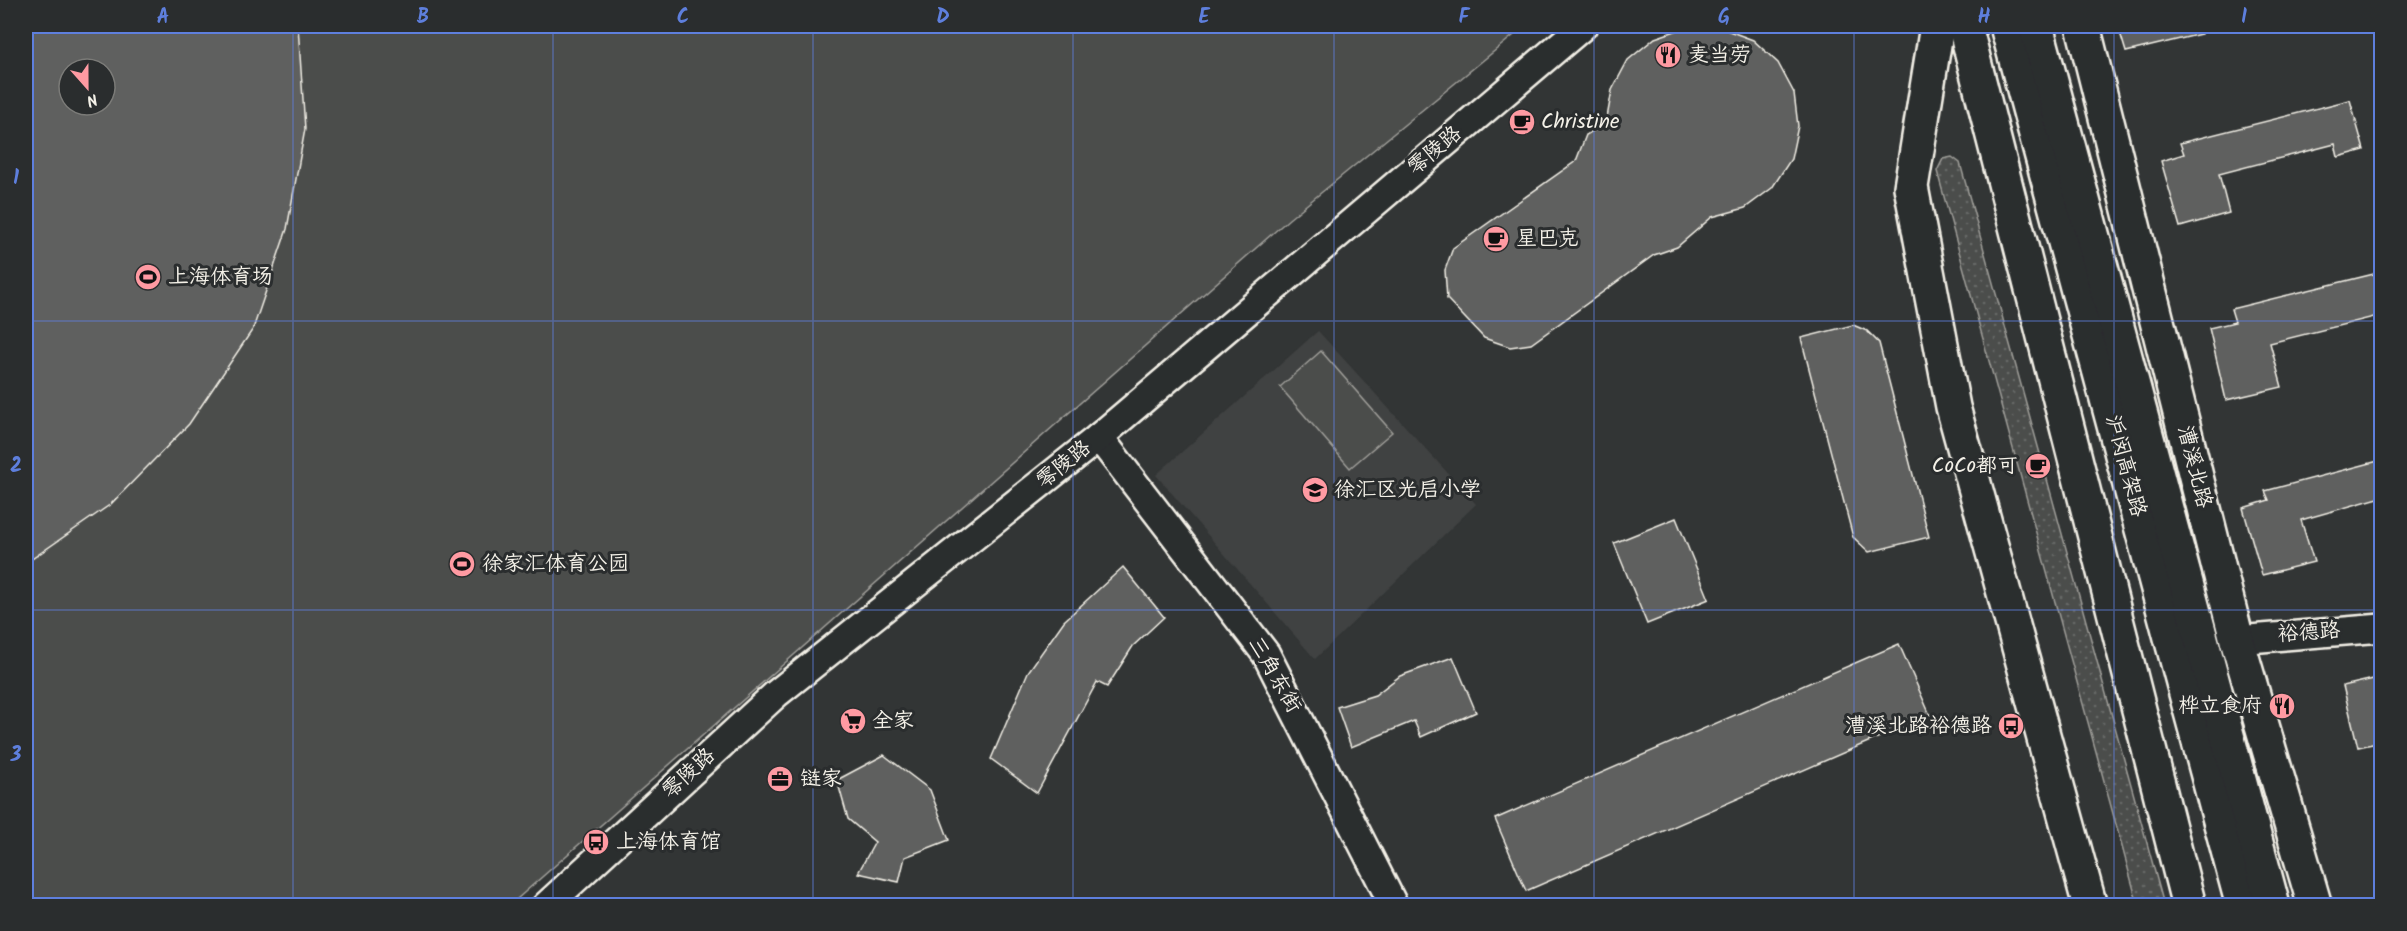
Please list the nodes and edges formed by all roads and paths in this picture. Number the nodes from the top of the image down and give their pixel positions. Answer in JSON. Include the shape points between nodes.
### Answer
{"nodes":[{"id":1,"x":1582,"y":26,"type":"edge"},
{"id":2,"x":1937,"y":26,"type":"edge"},
{"id":3,"x":1965,"y":26,"type":"edge"},
{"id":4,"x":2007,"y":26,"type":"edge"},
{"id":5,"x":2036,"y":26,"type":"edge"},
{"id":6,"x":2083,"y":26,"type":"edge"},
{"id":7,"x":1099,"y":437,"type":"junction"},
{"id":8,"x":2382,"y":628,"type":"edge"},
{"id":9,"x":2237,"y":640,"type":"junction"},
{"id":10,"x":546,"y":906,"type":"edge"},
{"id":11,"x":1394,"y":906,"type":"edge"},
{"id":12,"x":2091,"y":906,"type":"edge"},
{"id":13,"x":2189,"y":906,"type":"edge"},
{"id":14,"x":2243,"y":906,"type":"edge"},
{"id":15,"x":2273,"y":906,"type":"edge"},
{"id":16,"x":2315,"y":906,"type":"edge"}],
"edges":[{"from":1,"to":7,"type":"street","name":"零陵路"},
{"from":2,"to":12,"type":"main road","via":[[1911,187],[1953,407]]},
{"from":3,"to":13,"type":"main road"},
{"from":4,"to":14,"type":"main road","name":"沪闵高架路"},
{"from":5,"to":15,"type":"main road"},
{"from":6,"to":9,"type":"main road","name":"漕溪北路"},
{"from":7,"to":10,"type":"street","name":"零陵路","via":[[776,694]]},
{"from":7,"to":11,"type":"street","name":"三角东街","via":[[1266,654]]},
{"from":8,"to":9,"type":"street","name":"裕德路"},
{"from":9,"to":16,"type":"main road","name":"漕溪北路"}]}
